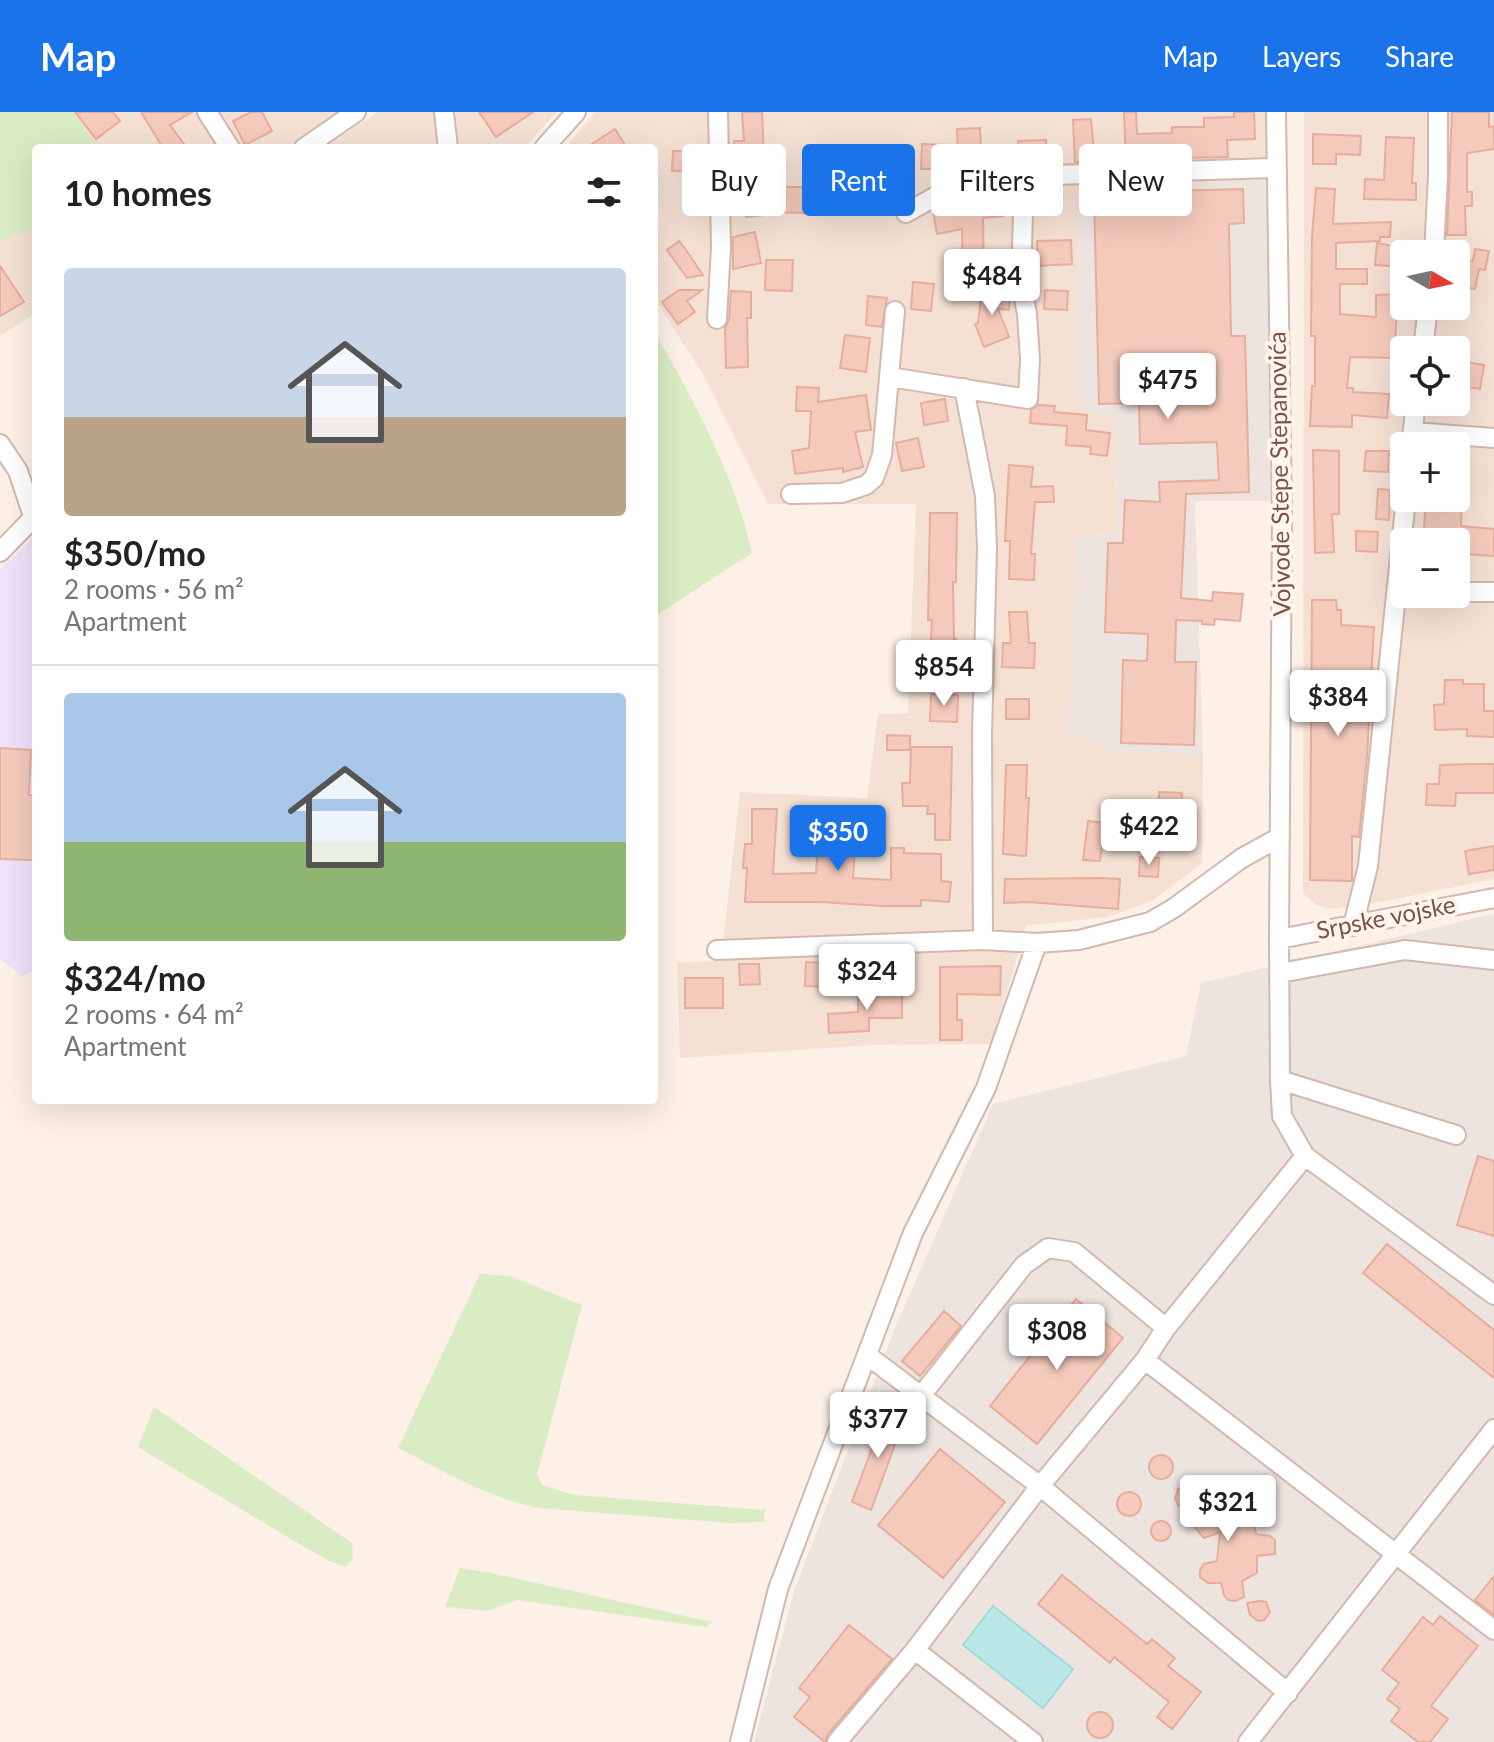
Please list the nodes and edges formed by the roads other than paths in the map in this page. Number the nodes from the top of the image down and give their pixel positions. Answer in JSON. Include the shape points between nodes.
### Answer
{"nodes":[{"id":1,"x":207,"y":112,"type":"edge"},
{"id":2,"x":356,"y":112,"type":"edge"},
{"id":3,"x":444,"y":112,"type":"edge"},
{"id":4,"x":576,"y":112,"type":"edge"},
{"id":5,"x":718,"y":112,"type":"edge"},
{"id":6,"x":1276,"y":112,"type":"edge"},
{"id":7,"x":1438,"y":112,"type":"edge"},
{"id":8,"x":227,"y":144,"type":"edge"},
{"id":9,"x":310,"y":144,"type":"edge"},
{"id":10,"x":448,"y":144,"type":"edge"},
{"id":11,"x":548,"y":144,"type":"edge"},
{"id":12,"x":1275,"y":168,"type":"junction"},
{"id":13,"x":1063,"y":175,"type":"edge"},
{"id":14,"x":1023,"y":216,"type":"edge"},
{"id":15,"x":1435,"y":240,"type":"edge"},
{"id":16,"x":895,"y":311,"type":"dead end"},
{"id":17,"x":717,"y":319,"type":"dead end"},
{"id":18,"x":890,"y":377,"type":"junction"},
{"id":19,"x":964,"y":388,"type":"junction"},
{"id":20,"x":1470,"y":438,"type":"edge"},
{"id":21,"x":1494,"y":438,"type":"edge"},
{"id":22,"x":0,"y":444,"type":"edge"},
{"id":23,"x":791,"y":494,"type":"dead end"},
{"id":24,"x":32,"y":508,"type":"edge"},
{"id":25,"x":32,"y":519,"type":"edge"},
{"id":26,"x":0,"y":552,"type":"edge"},
{"id":27,"x":1470,"y":592,"type":"edge"},
{"id":28,"x":1494,"y":592,"type":"edge"},
{"id":29,"x":1398,"y":608,"type":"edge"},
{"id":30,"x":1280,"y":837,"type":"junction"},
{"id":31,"x":1494,"y":898,"type":"edge"},
{"id":32,"x":1353,"y":926,"type":"junction"},
{"id":33,"x":1279,"y":939,"type":"junction"},
{"id":34,"x":983,"y":940,"type":"junction"},
{"id":35,"x":1037,"y":943,"type":"junction"},
{"id":36,"x":717,"y":950,"type":"dead end"},
{"id":37,"x":1494,"y":960,"type":"edge"},
{"id":38,"x":1280,"y":973,"type":"junction"},
{"id":39,"x":1280,"y":1080,"type":"junction"},
{"id":40,"x":1456,"y":1135,"type":"dead end"},
{"id":41,"x":1305,"y":1156,"type":"junction"},
{"id":42,"x":1494,"y":1295,"type":"edge"},
{"id":43,"x":1166,"y":1328,"type":"junction"},
{"id":44,"x":867,"y":1355,"type":"junction"},
{"id":45,"x":1145,"y":1360,"type":"junction"},
{"id":46,"x":921,"y":1396,"type":"junction"},
{"id":47,"x":1494,"y":1429,"type":"edge"},
{"id":48,"x":1040,"y":1486,"type":"junction"},
{"id":49,"x":1396,"y":1554,"type":"junction"},
{"id":50,"x":1494,"y":1630,"type":"edge"},
{"id":51,"x":915,"y":1650,"type":"junction"},
{"id":52,"x":1288,"y":1693,"type":"junction"},
{"id":53,"x":740,"y":1742,"type":"edge"},
{"id":54,"x":837,"y":1742,"type":"edge"},
{"id":55,"x":1033,"y":1742,"type":"edge"},
{"id":56,"x":1248,"y":1742,"type":"edge"}],
"edges":[{"from":1,"to":8,"type":"street"},
{"from":2,"to":9,"type":"street"},
{"from":3,"to":10,"type":"street"},
{"from":4,"to":11,"type":"street"},
{"from":5,"to":17,"type":"street"},
{"from":6,"to":12,"type":"street","name":"Vojvode Stepe Stepanovića"},
{"from":7,"to":15,"type":"street"},
{"from":12,"to":13,"type":"street"},
{"from":12,"to":30,"type":"street","name":"Vojvode Stepe Stepanovića","via":[[1282,519]]},
{"from":14,"to":19,"type":"street","via":[[1028,399]]},
{"from":16,"to":18,"type":"street"},
{"from":18,"to":19,"type":"street"},
{"from":18,"to":23,"type":"street","via":[[882,455],[874,478],[842,493]]},
{"from":19,"to":34,"type":"street","via":[[985,496],[987,549]]},
{"from":20,"to":21,"type":"street"},
{"from":22,"to":24,"type":"street","via":[[18,471]]},
{"from":25,"to":26,"type":"street"},
{"from":27,"to":28,"type":"street"},
{"from":29,"to":32,"type":"street","via":[[1368,866]]},
{"from":30,"to":33,"type":"street","name":"Vojvode Stepe Stepanovića"},
{"from":30,"to":35,"type":"street","via":[[1150,922],[1079,940]]},
{"from":31,"to":32,"type":"street","name":"Srpske vojske"},
{"from":32,"to":33,"type":"street","name":"Srpske vojske"},
{"from":33,"to":38,"type":"street","name":"Vojvode Stepe Stepanovića"},
{"from":34,"to":35,"type":"street"},
{"from":34,"to":36,"type":"street"},
{"from":35,"to":44,"type":"street","via":[[986,1088],[913,1233]]},
{"from":37,"to":38,"type":"street","via":[[1405,950]]},
{"from":38,"to":39,"type":"street","name":"Vojvode Stepe Stepanovića"},
{"from":39,"to":40,"type":"street"},
{"from":39,"to":41,"type":"street","name":"Vojvode Stepe Stepanovića","via":[[1282,1116]]},
{"from":41,"to":42,"type":"street"},
{"from":41,"to":43,"type":"street"},
{"from":43,"to":45,"type":"street"},
{"from":43,"to":46,"type":"street","via":[[1074,1252],[1048,1248],[1024,1265]]},
{"from":44,"to":46,"type":"street"},
{"from":44,"to":53,"type":"street","via":[[778,1589]]},
{"from":45,"to":48,"type":"street"},
{"from":45,"to":49,"type":"street"},
{"from":46,"to":48,"type":"street"},
{"from":47,"to":49,"type":"street"},
{"from":48,"to":51,"type":"street"},
{"from":48,"to":52,"type":"street"},
{"from":49,"to":50,"type":"street"},
{"from":49,"to":52,"type":"street"},
{"from":51,"to":54,"type":"street"},
{"from":51,"to":55,"type":"street"},
{"from":52,"to":56,"type":"street"}]}
